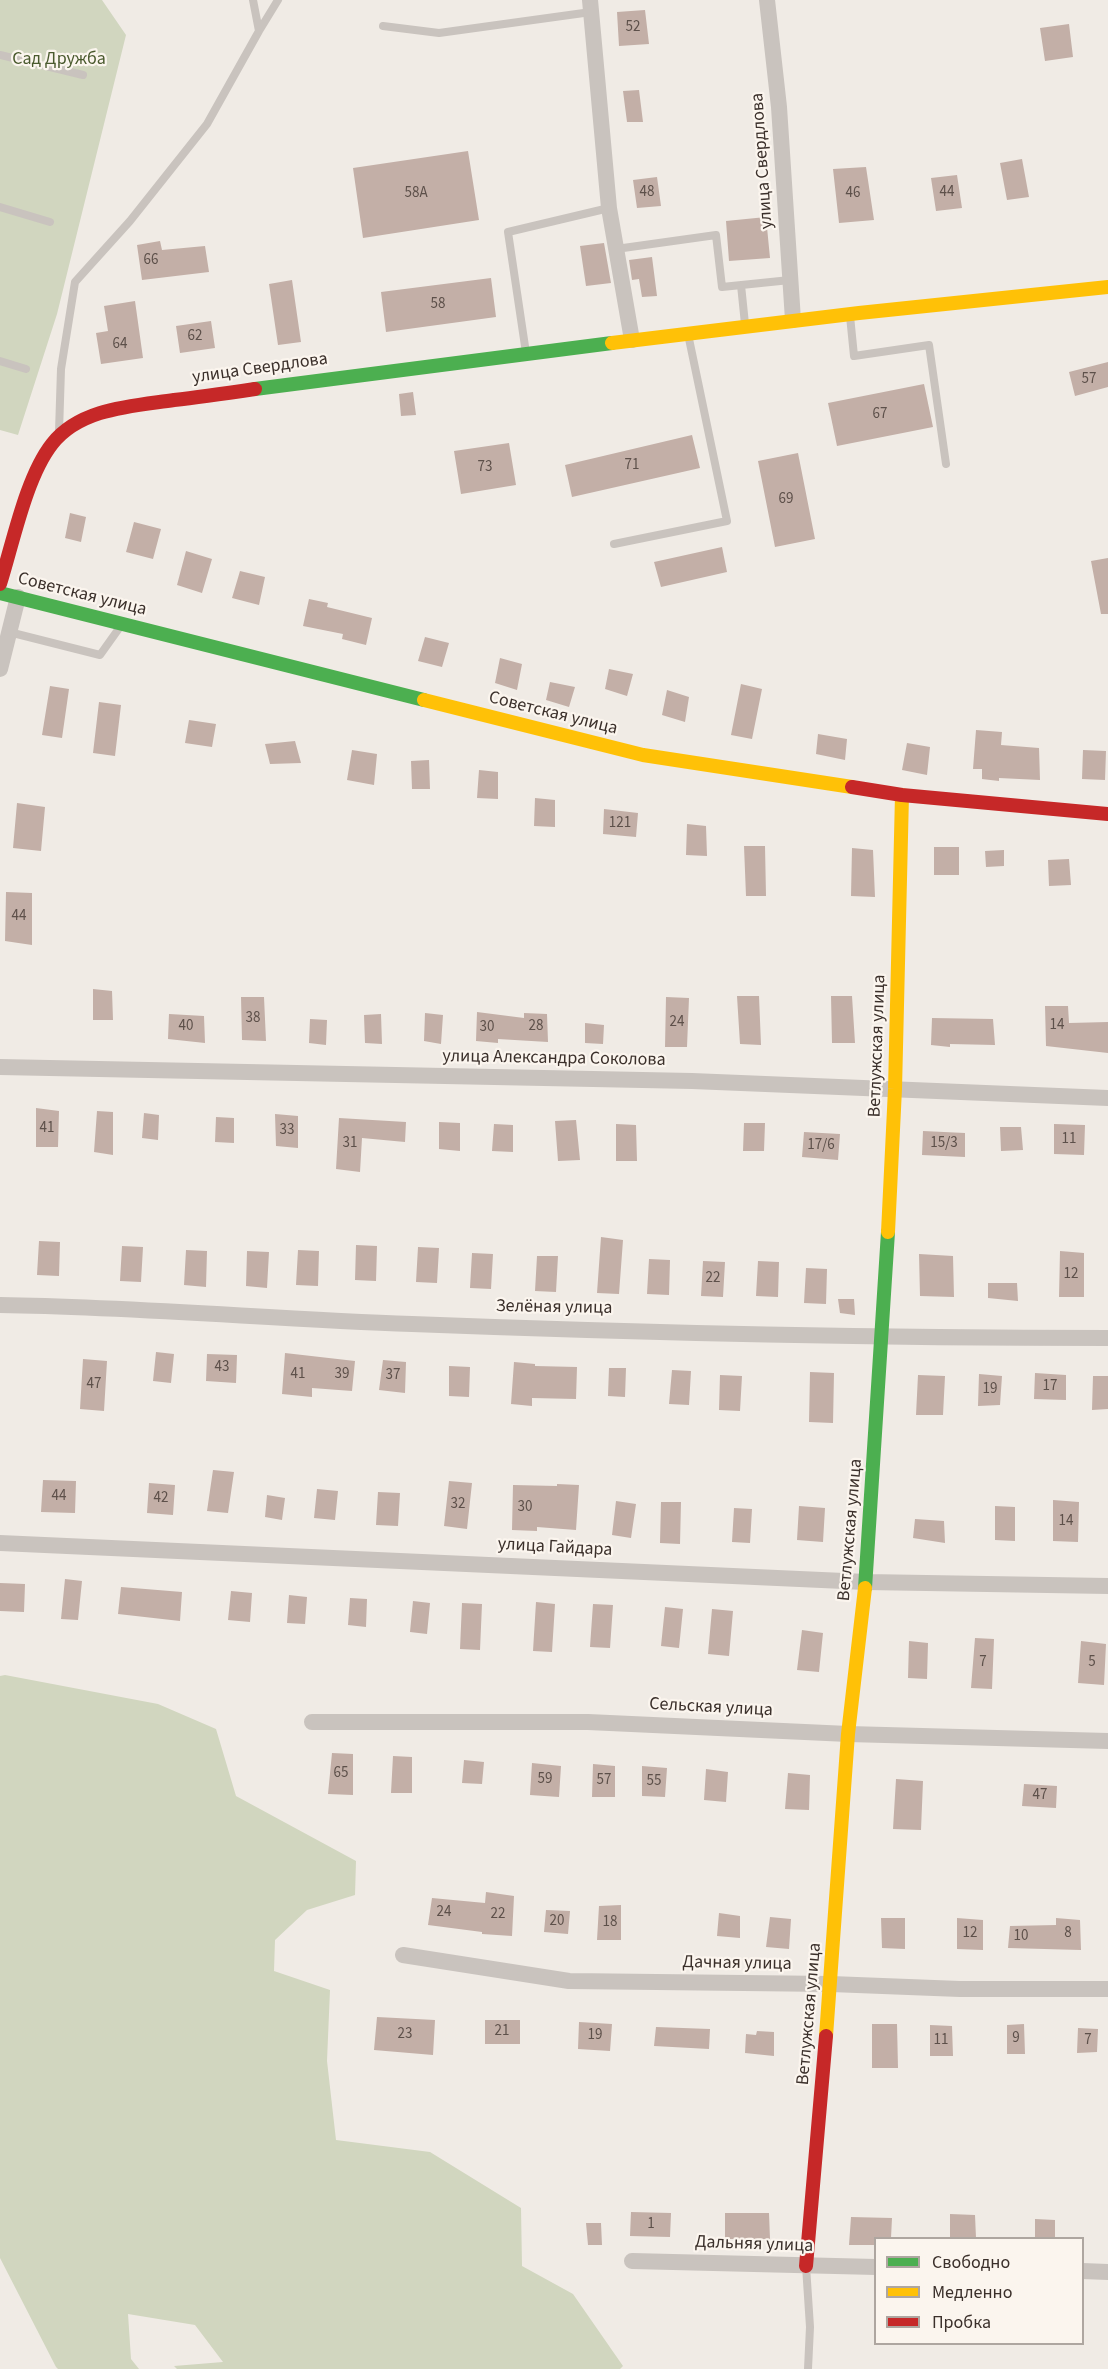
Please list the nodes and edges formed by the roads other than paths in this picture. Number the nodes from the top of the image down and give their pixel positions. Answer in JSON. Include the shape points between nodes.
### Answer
{"nodes":[{"id":1,"x":253,"y":0,"type":"edge"},
{"id":2,"x":278,"y":0,"type":"edge"},
{"id":3,"x":767,"y":0,"type":"edge"},
{"id":4,"x":591,"y":6,"type":"edge"},
{"id":5,"x":383,"y":26,"type":"dead end"},
{"id":6,"x":259,"y":32,"type":"junction"},
{"id":7,"x":0,"y":55,"type":"edge"},
{"id":8,"x":83,"y":75,"type":"dead end"},
{"id":9,"x":0,"y":207,"type":"edge"},
{"id":10,"x":609,"y":207,"type":"junction"},
{"id":11,"x":50,"y":222,"type":"dead end"},
{"id":12,"x":616,"y":249,"type":"junction"},
{"id":13,"x":790,"y":280,"type":"junction"},
{"id":14,"x":741,"y":285,"type":"junction"},
{"id":15,"x":1108,"y":287,"type":"edge"},
{"id":16,"x":850,"y":313,"type":"junction"},
{"id":17,"x":793,"y":320,"type":"junction"},
{"id":18,"x":745,"y":326,"type":"junction"},
{"id":19,"x":688,"y":334,"type":"junction"},
{"id":20,"x":632,"y":340,"type":"junction"},
{"id":21,"x":526,"y":354,"type":"junction"},
{"id":22,"x":0,"y":361,"type":"edge"},
{"id":23,"x":26,"y":369,"type":"dead end"},
{"id":24,"x":59,"y":435,"type":"junction"},
{"id":25,"x":946,"y":464,"type":"dead end"},
{"id":26,"x":614,"y":544,"type":"dead end"},
{"id":27,"x":0,"y":584,"type":"edge"},
{"id":28,"x":0,"y":593,"type":"edge"},
{"id":29,"x":18,"y":597,"type":"junction"},
{"id":30,"x":122,"y":624,"type":"junction"},
{"id":31,"x":9,"y":632,"type":"junction"},
{"id":32,"x":0,"y":669,"type":"edge"},
{"id":33,"x":902,"y":795,"type":"junction"},
{"id":34,"x":1108,"y":814,"type":"edge"},
{"id":35,"x":0,"y":1067,"type":"edge"},
{"id":36,"x":895,"y":1089,"type":"junction"},
{"id":37,"x":1108,"y":1098,"type":"edge"},
{"id":38,"x":0,"y":1305,"type":"edge"},
{"id":39,"x":883,"y":1336,"type":"junction"},
{"id":40,"x":1108,"y":1338,"type":"edge"},
{"id":41,"x":0,"y":1543,"type":"edge"},
{"id":42,"x":866,"y":1582,"type":"junction"},
{"id":43,"x":1108,"y":1586,"type":"edge"},
{"id":44,"x":312,"y":1722,"type":"dead end"},
{"id":45,"x":848,"y":1734,"type":"junction"},
{"id":46,"x":1108,"y":1741,"type":"edge"},
{"id":47,"x":403,"y":1955,"type":"dead end"},
{"id":48,"x":831,"y":1984,"type":"junction"},
{"id":49,"x":1108,"y":1989,"type":"edge"},
{"id":50,"x":632,"y":2261,"type":"dead end"},
{"id":51,"x":806,"y":2266,"type":"junction"},
{"id":52,"x":874,"y":2267,"type":"edge"},
{"id":53,"x":1084,"y":2271,"type":"edge"},
{"id":54,"x":1108,"y":2272,"type":"edge"},
{"id":55,"x":807,"y":2369,"type":"edge"}],
"edges":[{"from":1,"to":6,"type":"lane"},
{"from":2,"to":6,"type":"lane"},
{"from":3,"to":13,"type":"street","name":"улица Свердлова","via":[[779,107]]},
{"from":4,"to":5,"type":"lane","via":[[439,33]]},
{"from":4,"to":10,"type":"street"},
{"from":6,"to":24,"type":"lane","via":[[207,124],[130,221],[75,282],[61,369]]},
{"from":7,"to":8,"type":"lane"},
{"from":9,"to":11,"type":"lane"},
{"from":10,"to":12,"type":"street"},
{"from":10,"to":21,"type":"lane","via":[[508,232]]},
{"from":12,"to":14,"type":"lane","via":[[716,235],[722,287]]},
{"from":12,"to":20,"type":"street"},
{"from":13,"to":14,"type":"lane"},
{"from":13,"to":17,"type":"street","name":"улица Свердлова"},
{"from":14,"to":18,"type":"lane"},
{"from":15,"to":16,"type":"street","name":"улица Свердлова"},
{"from":16,"to":17,"type":"street","name":"улица Свердлова"},
{"from":16,"to":25,"type":"lane","via":[[854,356],[929,345]]},
{"from":17,"to":18,"type":"street","name":"улица Свердлова"},
{"from":18,"to":19,"type":"street","name":"улица Свердлова"},
{"from":19,"to":20,"type":"street","name":"улица Свердлова"},
{"from":19,"to":26,"type":"lane","via":[[727,521]]},
{"from":20,"to":21,"type":"street","name":"улица Свердлова"},
{"from":21,"to":24,"type":"street","name":"улица Свердлова","via":[[115,408],[83,420]]},
{"from":22,"to":23,"type":"lane"},
{"from":24,"to":27,"type":"street","name":"улица Свердлова","via":[[38,467]]},
{"from":28,"to":29,"type":"street","name":"Советская улица"},
{"from":29,"to":30,"type":"street","name":"Советская улица"},
{"from":29,"to":31,"type":"street"},
{"from":30,"to":31,"type":"lane","via":[[100,655]]},
{"from":30,"to":33,"type":"street","name":"Советская улица","via":[[643,755]]},
{"from":31,"to":32,"type":"street"},
{"from":33,"to":34,"type":"street","name":"Советская улица"},
{"from":33,"to":36,"type":"street","name":"Ветлужская улица"},
{"from":35,"to":36,"type":"street","name":"улица Александра Соколова","via":[[692,1081]]},
{"from":36,"to":37,"type":"street","name":"улица Александра Соколова"},
{"from":36,"to":39,"type":"street","name":"Ветлужская улица"},
{"from":38,"to":39,"type":"street","name":"Зелёная улица","via":[[411,1324]]},
{"from":39,"to":40,"type":"street","name":"Зелёная улица"},
{"from":39,"to":42,"type":"street","name":"Ветлужская улица"},
{"from":41,"to":42,"type":"street","name":"улица Гайдара"},
{"from":42,"to":43,"type":"street","name":"улица Гайдара"},
{"from":42,"to":45,"type":"street","name":"Ветлужская улица"},
{"from":44,"to":45,"type":"street","name":"Сельская улица","via":[[588,1722]]},
{"from":45,"to":46,"type":"street","name":"Сельская улица"},
{"from":45,"to":48,"type":"street","name":"Ветлужская улица"},
{"from":47,"to":48,"type":"street","name":"Дачная улица","via":[[569,1981]]},
{"from":48,"to":49,"type":"street","name":"Дачная улица"},
{"from":48,"to":51,"type":"street","name":"Ветлужская улица"},
{"from":50,"to":51,"type":"street","name":"Дальняя улица"},
{"from":51,"to":52,"type":"street","name":"Дальняя улица"},
{"from":51,"to":55,"type":"lane","via":[[810,2327]]},
{"from":53,"to":54,"type":"street"}]}
